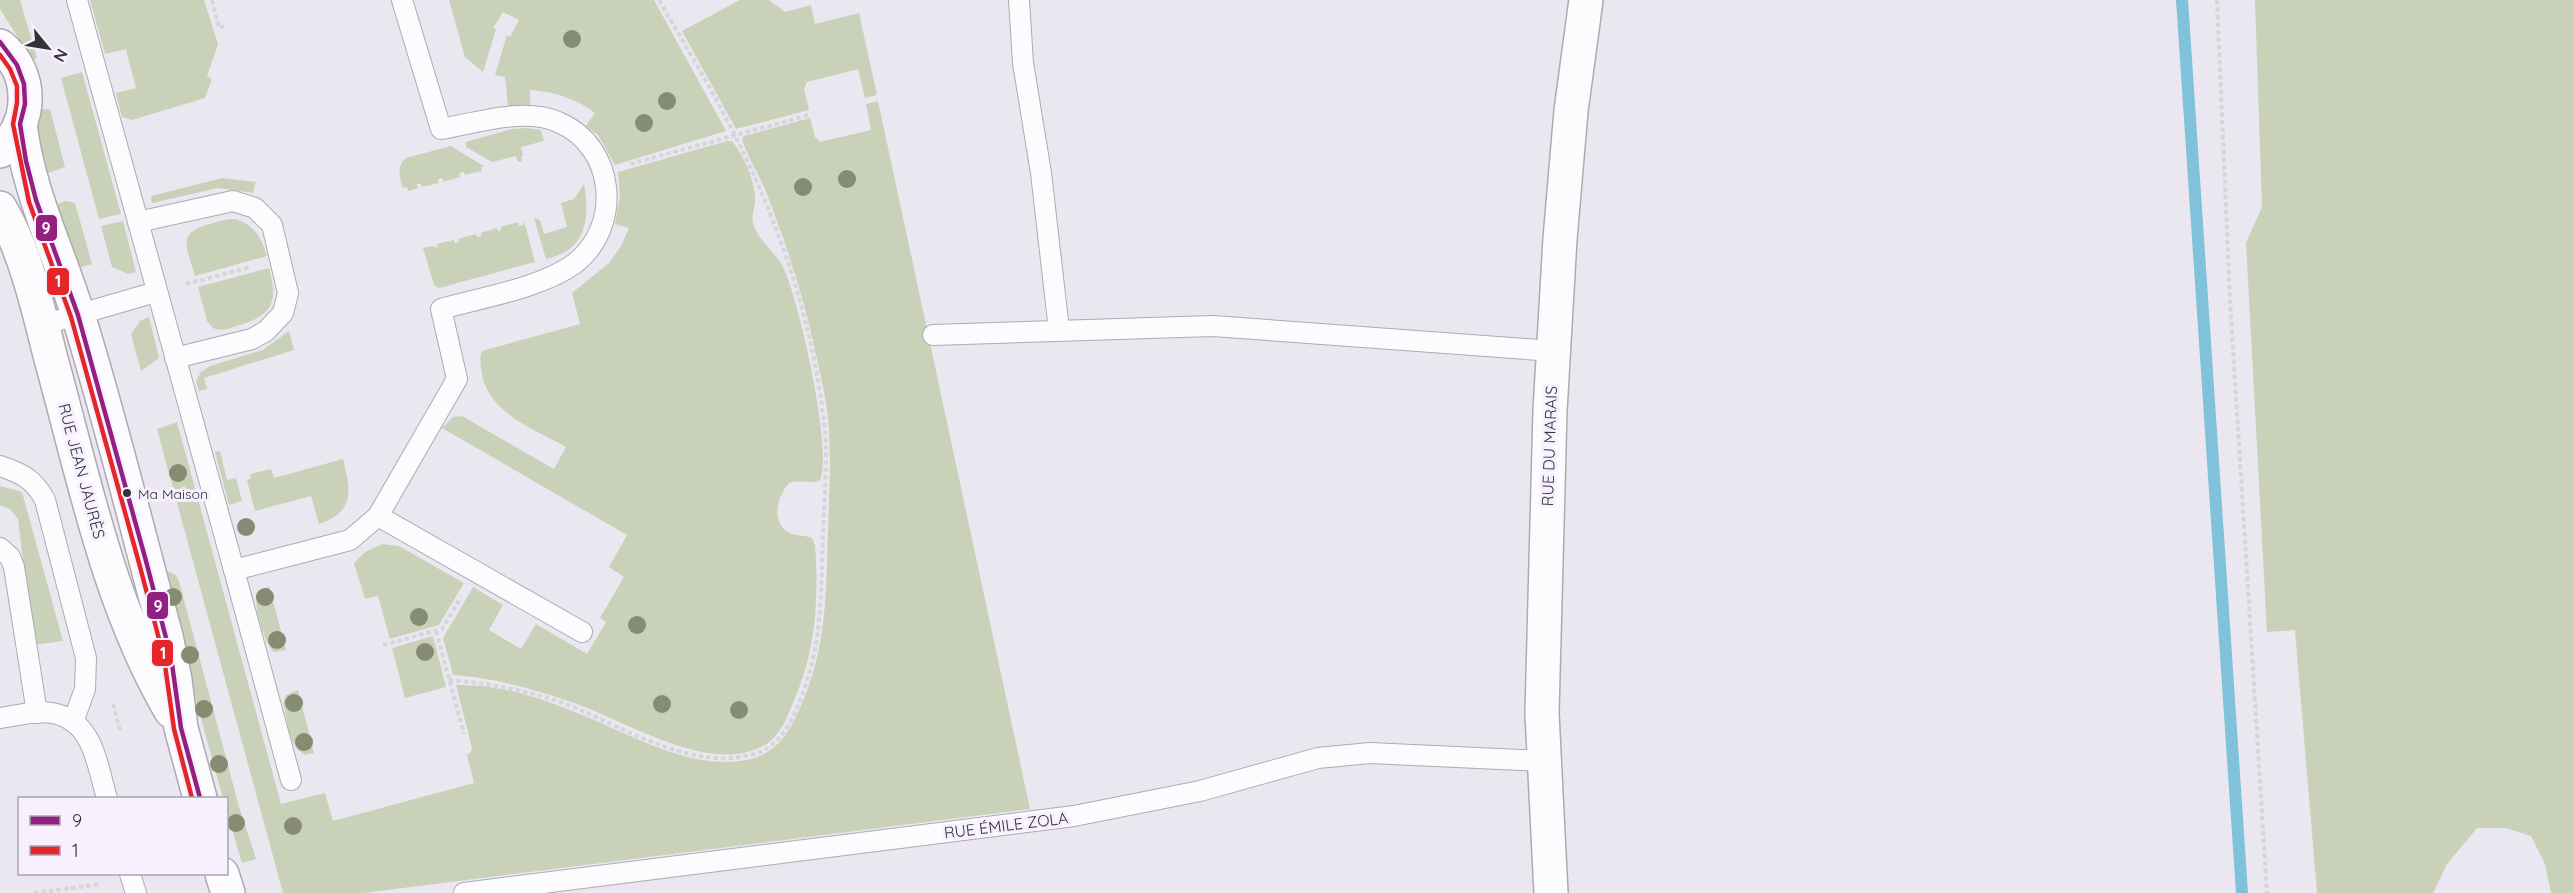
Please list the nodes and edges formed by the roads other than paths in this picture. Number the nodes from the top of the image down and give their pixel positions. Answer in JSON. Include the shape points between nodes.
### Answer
{"nodes":[{"id":1,"x":77,"y":0,"type":"edge"},
{"id":2,"x":402,"y":0,"type":"edge"},
{"id":3,"x":1019,"y":0,"type":"edge"},
{"id":4,"x":1586,"y":0,"type":"edge"},
{"id":5,"x":1,"y":46,"type":"edge"},
{"id":6,"x":20,"y":124,"type":"junction"},
{"id":7,"x":0,"y":151,"type":"edge"},
{"id":8,"x":0,"y":208,"type":"edge"},
{"id":9,"x":138,"y":222,"type":"junction"},
{"id":10,"x":156,"y":292,"type":"junction"},
{"id":11,"x":78,"y":315,"type":"junction"},
{"id":12,"x":42,"y":325,"type":"junction"},
{"id":13,"x":1059,"y":330,"type":"junction"},
{"id":14,"x":933,"y":334,"type":"dead end"},
{"id":15,"x":1553,"y":351,"type":"junction"},
{"id":16,"x":175,"y":358,"type":"junction"},
{"id":17,"x":0,"y":466,"type":"edge"},
{"id":18,"x":378,"y":516,"type":"junction"},
{"id":19,"x":0,"y":548,"type":"edge"},
{"id":20,"x":234,"y":570,"type":"junction"},
{"id":21,"x":582,"y":632,"type":"dead end"},
{"id":22,"x":37,"y":713,"type":"junction"},
{"id":23,"x":0,"y":718,"type":"edge"},
{"id":24,"x":73,"y":722,"type":"junction"},
{"id":25,"x":181,"y":728,"type":"junction"},
{"id":26,"x":1544,"y":761,"type":"junction"},
{"id":27,"x":291,"y":780,"type":"dead end"},
{"id":28,"x":107,"y":797,"type":"edge"},
{"id":29,"x":200,"y":797,"type":"edge"},
{"id":30,"x":223,"y":875,"type":"edge"},
{"id":31,"x":228,"y":893,"type":"edge"},
{"id":32,"x":464,"y":893,"type":"edge"},
{"id":33,"x":1551,"y":893,"type":"edge"}],
"edges":[{"from":1,"to":9,"type":"lane"},
{"from":2,"to":18,"type":"lane","via":[[441,129],[514,117],[558,121],[590,145],[601,161],[607,202],[597,237],[576,262],[545,280],[441,309],[457,379]]},
{"from":3,"to":13,"type":"lane","via":[[1023,63],[1041,173]]},
{"from":4,"to":15,"type":"main road","name":"RUE DU MARAIS","via":[[1567,155]]},
{"from":5,"to":6,"type":"main road","via":[[24,84]]},
{"from":6,"to":7,"type":"main road"},
{"from":6,"to":11,"type":"main road","name":"RUE JEAN JAURÈS","via":[[36,200]]},
{"from":8,"to":12,"type":"main road","name":"RUE JEAN JAURÈS","via":[[18,248]]},
{"from":9,"to":10,"type":"lane"},
{"from":9,"to":16,"type":"lane","via":[[233,201],[255,208],[272,225],[288,293],[276,323],[252,339]]},
{"from":10,"to":11,"type":"lane"},
{"from":10,"to":16,"type":"lane"},
{"from":11,"to":12,"type":"lane"},
{"from":11,"to":25,"type":"main road","name":"RUE JEAN JAURÈS","via":[[166,636]]},
{"from":12,"to":25,"type":"main road","name":"RUE JEAN JAURÈS","via":[[109,571],[159,690]]},
{"from":13,"to":14,"type":"lane"},
{"from":13,"to":15,"type":"lane","via":[[1213,326]]},
{"from":15,"to":26,"type":"main road","name":"RUE DU MARAIS","via":[[1546,520]]},
{"from":16,"to":20,"type":"lane"},
{"from":17,"to":24,"type":"lane","via":[[28,477],[38,485],[45,500],[86,658],[85,689]]},
{"from":18,"to":20,"type":"lane","via":[[350,540]]},
{"from":18,"to":21,"type":"lane"},
{"from":19,"to":22,"type":"lane","via":[[14,567]]},
{"from":20,"to":27,"type":"lane"},
{"from":22,"to":23,"type":"lane"},
{"from":22,"to":24,"type":"lane","via":[[51,713]]},
{"from":24,"to":28,"type":"lane","via":[[82,728],[93,746]]},
{"from":25,"to":29,"type":"main road","name":"RUE JEAN JAURÈS"},
{"from":26,"to":32,"type":"lane","name":"RUE ÉMILE ZOLA","via":[[1345,754],[1200,791],[1074,816]]},
{"from":26,"to":33,"type":"main road","name":"RUE DU MARAIS"},
{"from":30,"to":31,"type":"main road"}]}
